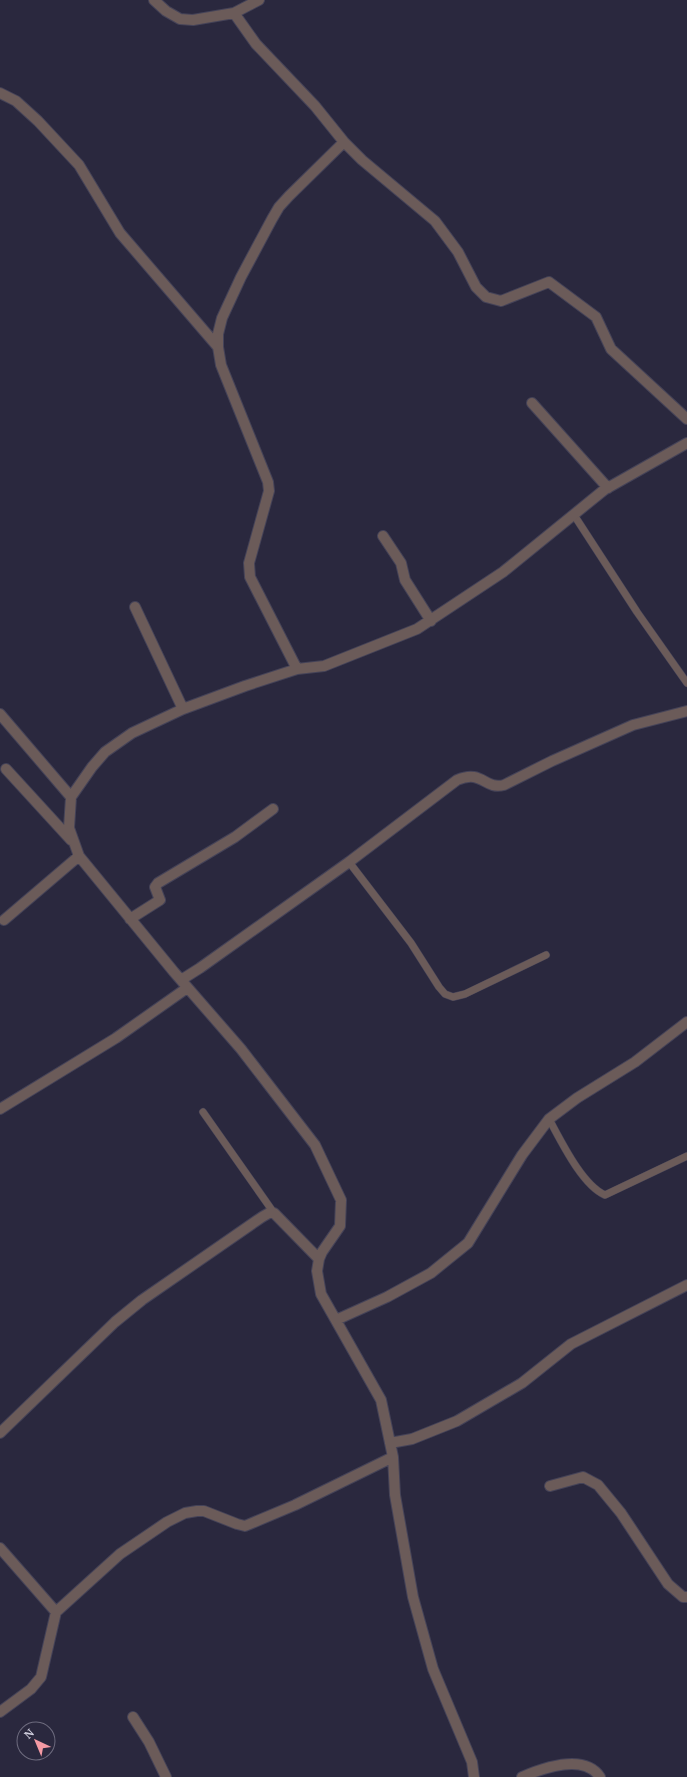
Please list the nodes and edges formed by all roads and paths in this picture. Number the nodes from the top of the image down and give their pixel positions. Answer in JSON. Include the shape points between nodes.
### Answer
{"nodes":[{"id":1,"x":154,"y":0,"type":"edge"},
{"id":2,"x":259,"y":0,"type":"edge"},
{"id":3,"x":234,"y":14,"type":"junction"},
{"id":4,"x":0,"y":93,"type":"edge"},
{"id":5,"x":344,"y":142,"type":"junction"},
{"id":6,"x":218,"y":347,"type":"junction"},
{"id":7,"x":532,"y":403,"type":"dead end"},
{"id":8,"x":687,"y":419,"type":"edge"},
{"id":9,"x":687,"y":442,"type":"edge"},
{"id":10,"x":608,"y":488,"type":"junction"},
{"id":11,"x":574,"y":515,"type":"junction"},
{"id":12,"x":384,"y":536,"type":"dead end"},
{"id":13,"x":135,"y":607,"type":"dead end"},
{"id":14,"x":431,"y":621,"type":"junction"},
{"id":15,"x":297,"y":669,"type":"junction"},
{"id":16,"x":687,"y":682,"type":"edge"},
{"id":17,"x":183,"y":709,"type":"junction"},
{"id":18,"x":687,"y":711,"type":"edge"},
{"id":19,"x":0,"y":714,"type":"edge"},
{"id":20,"x":6,"y":769,"type":"dead end"},
{"id":21,"x":71,"y":797,"type":"junction"},
{"id":22,"x":273,"y":809,"type":"dead end"},
{"id":23,"x":73,"y":843,"type":"junction"},
{"id":24,"x":79,"y":856,"type":"junction"},
{"id":25,"x":349,"y":862,"type":"junction"},
{"id":26,"x":130,"y":919,"type":"junction"},
{"id":27,"x":4,"y":920,"type":"dead end"},
{"id":28,"x":546,"y":956,"type":"dead end"},
{"id":29,"x":184,"y":984,"type":"junction"},
{"id":30,"x":687,"y":1022,"type":"edge"},
{"id":31,"x":0,"y":1109,"type":"edge"},
{"id":32,"x":203,"y":1112,"type":"dead end"},
{"id":33,"x":549,"y":1119,"type":"junction"},
{"id":34,"x":687,"y":1156,"type":"edge"},
{"id":35,"x":274,"y":1213,"type":"junction"},
{"id":36,"x":318,"y":1259,"type":"junction"},
{"id":37,"x":687,"y":1285,"type":"edge"},
{"id":38,"x":336,"y":1320,"type":"junction"},
{"id":39,"x":0,"y":1433,"type":"edge"},
{"id":40,"x":390,"y":1443,"type":"junction"},
{"id":41,"x":393,"y":1457,"type":"junction"},
{"id":42,"x":550,"y":1486,"type":"dead end"},
{"id":43,"x":0,"y":1548,"type":"edge"},
{"id":44,"x":687,"y":1597,"type":"edge"},
{"id":45,"x":56,"y":1612,"type":"junction"},
{"id":46,"x":0,"y":1712,"type":"edge"},
{"id":47,"x":133,"y":1717,"type":"dead end"},
{"id":48,"x":166,"y":1777,"type":"edge"},
{"id":49,"x":474,"y":1777,"type":"edge"},
{"id":50,"x":522,"y":1777,"type":"edge"},
{"id":51,"x":600,"y":1777,"type":"edge"}],
"edges":[{"from":1,"to":3,"type":"street","via":[[166,11],[180,18],[193,20]]},
{"from":2,"to":3,"type":"street"},
{"from":3,"to":5,"type":"street","via":[[256,44],[315,106]]},
{"from":4,"to":6,"type":"street","via":[[16,101],[80,164],[120,234]]},
{"from":5,"to":6,"type":"street","via":[[279,207],[222,318]]},
{"from":5,"to":8,"type":"street","via":[[435,221],[458,252],[476,287],[486,297],[501,302],[549,282],[596,317],[611,350]]},
{"from":6,"to":15,"type":"street","via":[[221,365],[268,482],[267,497],[248,571]]},
{"from":7,"to":10,"type":"street"},
{"from":9,"to":10,"type":"street"},
{"from":10,"to":11,"type":"street"},
{"from":11,"to":14,"type":"street","via":[[503,572]]},
{"from":11,"to":16,"type":"lane","via":[[637,612]]},
{"from":12,"to":14,"type":"street","via":[[400,563],[405,580]]},
{"from":13,"to":17,"type":"street"},
{"from":14,"to":15,"type":"street","via":[[401,636],[324,666]]},
{"from":15,"to":17,"type":"street"},
{"from":17,"to":21,"type":"street","via":[[132,734],[105,752]]},
{"from":18,"to":25,"type":"street","via":[[633,726],[504,785],[496,786],[474,776],[457,780]]},
{"from":19,"to":21,"type":"street"},
{"from":20,"to":23,"type":"street"},
{"from":21,"to":23,"type":"street","via":[[68,828]]},
{"from":22,"to":26,"type":"street","via":[[235,837],[158,882],[154,887],[160,900]]},
{"from":23,"to":24,"type":"street"},
{"from":24,"to":26,"type":"street"},
{"from":24,"to":27,"type":"street"},
{"from":25,"to":28,"type":"lane","via":[[446,994],[453,997],[465,994]]},
{"from":25,"to":29,"type":"street","via":[[200,968]]},
{"from":26,"to":29,"type":"street"},
{"from":29,"to":31,"type":"street","via":[[116,1038]]},
{"from":29,"to":36,"type":"street","via":[[241,1049],[315,1145],[341,1200],[340,1226]]},
{"from":30,"to":33,"type":"street","via":[[636,1062]]},
{"from":32,"to":35,"type":"lane"},
{"from":33,"to":34,"type":"lane","via":[[568,1155],[589,1184],[597,1192],[605,1195]]},
{"from":33,"to":38,"type":"street","via":[[522,1155],[468,1243],[431,1273],[387,1297]]},
{"from":35,"to":36,"type":"street"},
{"from":35,"to":39,"type":"street","via":[[262,1217],[115,1322]]},
{"from":36,"to":38,"type":"street","via":[[317,1271],[321,1294]]},
{"from":37,"to":40,"type":"street","via":[[571,1344],[522,1383],[457,1421],[412,1438]]},
{"from":38,"to":40,"type":"street","via":[[380,1400]]},
{"from":40,"to":41,"type":"street"},
{"from":41,"to":45,"type":"street","via":[[295,1505],[245,1526],[204,1511],[185,1513],[120,1554]]},
{"from":41,"to":49,"type":"street","via":[[395,1495],[413,1597],[433,1669],[472,1762]]},
{"from":42,"to":44,"type":"street","via":[[583,1477],[598,1485],[622,1513],[668,1584],[683,1597]]},
{"from":43,"to":45,"type":"street"},
{"from":45,"to":46,"type":"street","via":[[41,1677],[31,1689]]},
{"from":47,"to":48,"type":"street"},
{"from":50,"to":51,"type":"street","via":[[569,1763],[584,1764]]}]}
